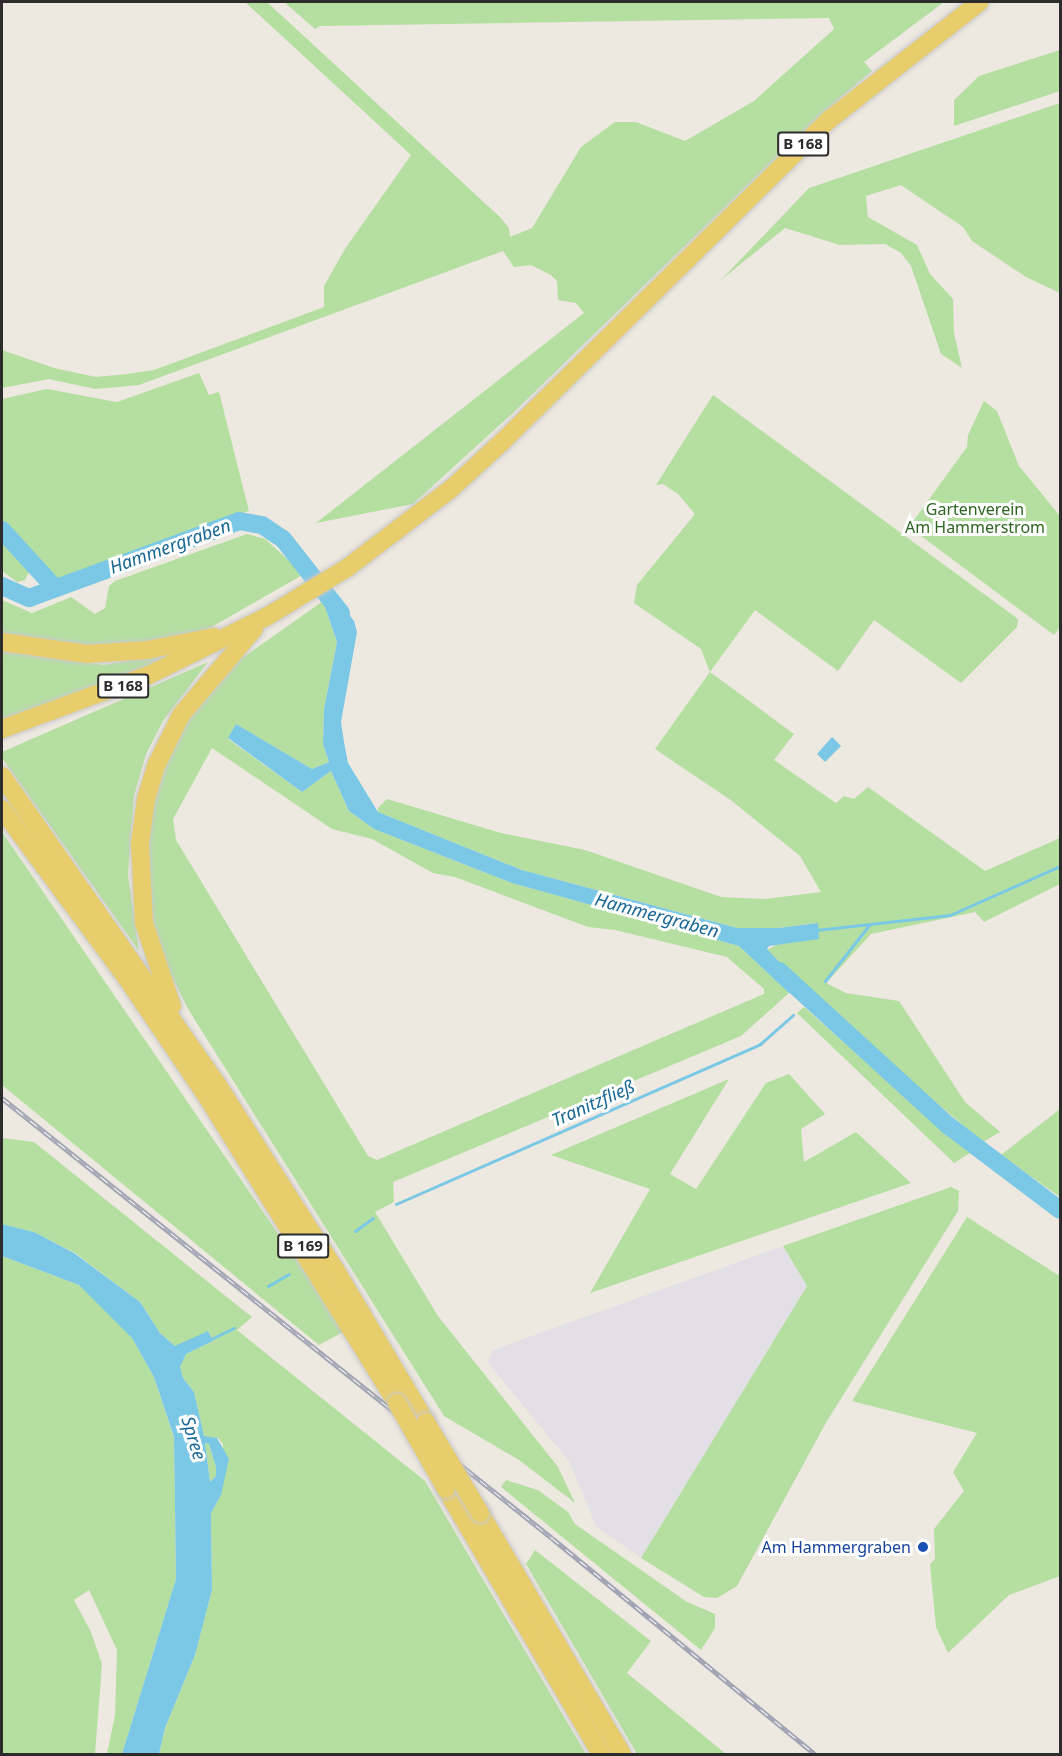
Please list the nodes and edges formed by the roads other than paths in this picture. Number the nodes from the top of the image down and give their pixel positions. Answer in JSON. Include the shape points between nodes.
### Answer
{"nodes":[{"id":1,"x":980,"y":2,"type":"edge"},
{"id":2,"x":268,"y":616,"type":"junction"},
{"id":3,"x":239,"y":632,"type":"junction"},
{"id":4,"x":2,"y":642,"type":"edge"},
{"id":5,"x":2,"y":729,"type":"edge"},
{"id":6,"x":2,"y":776,"type":"edge"},
{"id":7,"x":2,"y":809,"type":"edge"},
{"id":8,"x":181,"y":1030,"type":"junction"},
{"id":9,"x":601,"y":1755,"type":"edge"},
{"id":10,"x":622,"y":1755,"type":"edge"}],
"edges":[{"from":1,"to":2,"type":"main road","number":"B 168","via":[[830,119],[452,488],[348,568]]},
{"from":2,"to":3,"type":"main road","number":"B 168"},
{"from":2,"to":8,"type":"main road","via":[[227,657],[181,715],[157,764],[146,799],[140,843],[144,923]]},
{"from":3,"to":4,"type":"main road","number":"B 168","via":[[117,653],[64,653]]},
{"from":3,"to":5,"type":"main road","number":"B 168","via":[[149,675]]},
{"from":6,"to":8,"type":"main road","number":"B 169"},
{"from":7,"to":9,"type":"main road","number":"B 169","bridge":true,"via":[[126,977],[204,1092],[398,1402]]},
{"from":8,"to":10,"type":"main road","number":"B 169","bridge":true,"via":[[314,1235]]}]}
